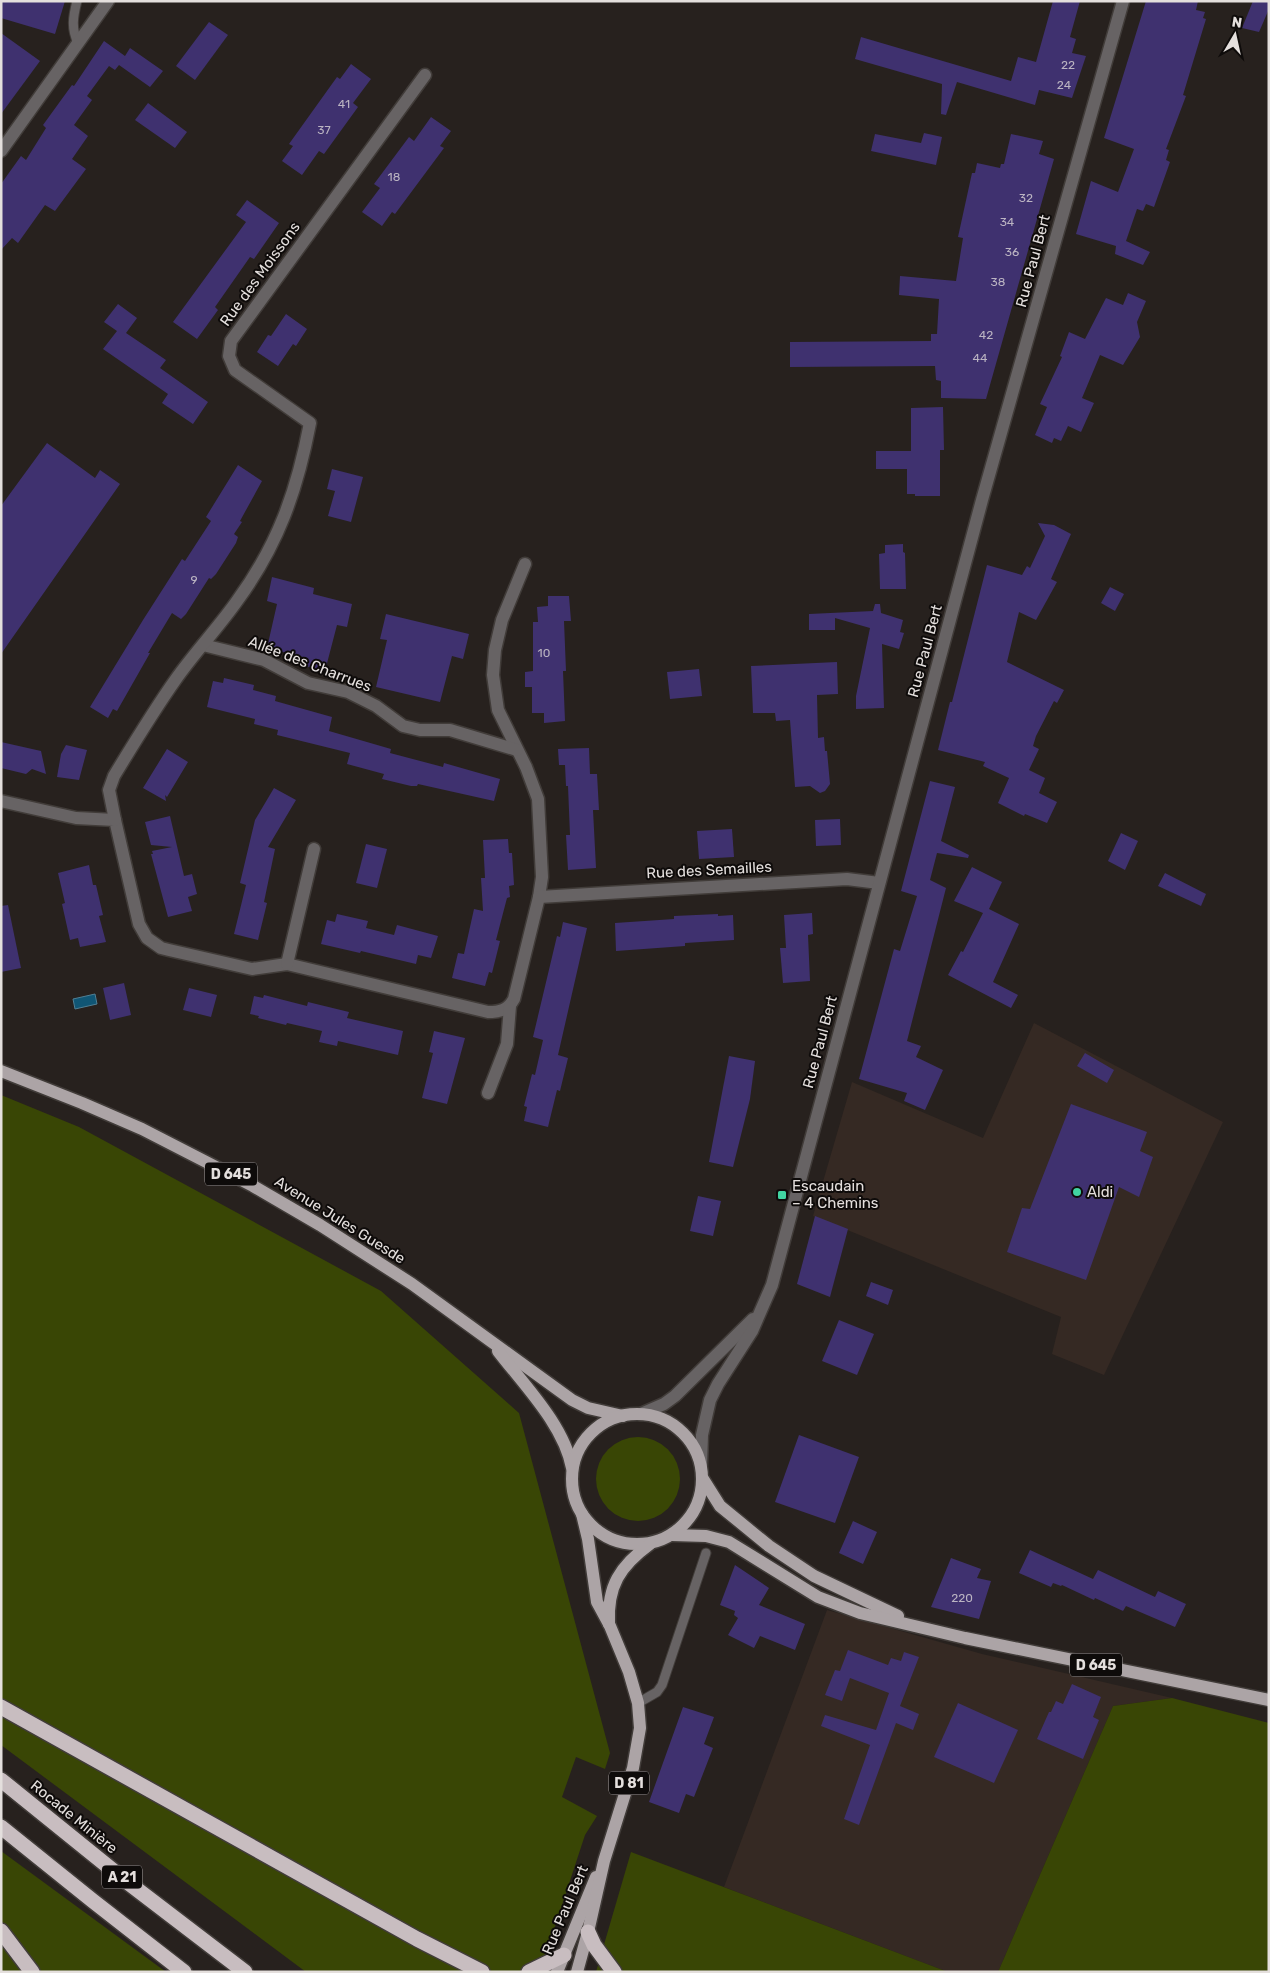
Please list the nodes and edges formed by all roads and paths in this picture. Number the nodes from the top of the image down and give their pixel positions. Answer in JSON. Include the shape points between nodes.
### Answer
{"nodes":[{"id":1,"x":77,"y":1,"type":"edge"},
{"id":2,"x":108,"y":1,"type":"edge"},
{"id":3,"x":1124,"y":1,"type":"edge"},
{"id":4,"x":78,"y":43,"type":"junction"},
{"id":5,"x":425,"y":75,"type":"dead end"},
{"id":6,"x":1,"y":151,"type":"edge"},
{"id":7,"x":525,"y":564,"type":"dead end"},
{"id":8,"x":203,"y":644,"type":"junction"},
{"id":9,"x":517,"y":750,"type":"junction"},
{"id":10,"x":1,"y":801,"type":"edge"},
{"id":11,"x":115,"y":820,"type":"junction"},
{"id":12,"x":314,"y":849,"type":"dead end"},
{"id":13,"x":879,"y":883,"type":"junction"},
{"id":14,"x":539,"y":897,"type":"junction"},
{"id":15,"x":287,"y":964,"type":"junction"},
{"id":16,"x":510,"y":1006,"type":"junction"},
{"id":17,"x":1,"y":1071,"type":"edge"},
{"id":18,"x":488,"y":1093,"type":"dead end"},
{"id":19,"x":762,"y":1311,"type":"junction"},
{"id":20,"x":488,"y":1340,"type":"junction"},
{"id":21,"x":641,"y":1414,"type":"junction"},
{"id":22,"x":623,"y":1416,"type":"junction"},
{"id":23,"x":701,"y":1464,"type":"junction"},
{"id":24,"x":572,"y":1470,"type":"junction"},
{"id":25,"x":703,"y":1478,"type":"junction"},
{"id":26,"x":582,"y":1514,"type":"junction"},
{"id":27,"x":672,"y":1535,"type":"junction"},
{"id":28,"x":651,"y":1543,"type":"junction"},
{"id":29,"x":706,"y":1553,"type":"dead end"},
{"id":30,"x":610,"y":1626,"type":"junction"},
{"id":31,"x":923,"y":1628,"type":"junction"},
{"id":32,"x":1269,"y":1700,"type":"edge"},
{"id":33,"x":638,"y":1703,"type":"junction"},
{"id":34,"x":1,"y":1707,"type":"edge"},
{"id":35,"x":1,"y":1780,"type":"edge"},
{"id":36,"x":1,"y":1827,"type":"edge"},
{"id":37,"x":604,"y":1861,"type":"junction"},
{"id":38,"x":1,"y":1931,"type":"edge"},
{"id":39,"x":588,"y":1932,"type":"junction"},
{"id":40,"x":564,"y":1955,"type":"junction"},
{"id":41,"x":32,"y":1972,"type":"edge"},
{"id":42,"x":184,"y":1972,"type":"edge"},
{"id":43,"x":244,"y":1972,"type":"edge"},
{"id":44,"x":482,"y":1972,"type":"edge"},
{"id":45,"x":529,"y":1972,"type":"edge"},
{"id":46,"x":557,"y":1972,"type":"edge"},
{"id":47,"x":577,"y":1972,"type":"edge"},
{"id":48,"x":614,"y":1972,"type":"edge"}],
"edges":[{"from":1,"to":4,"type":"lane","via":[[73,32]]},
{"from":2,"to":4,"type":"street"},
{"from":3,"to":13,"type":"street","name":"Rue Paul Bert","via":[[982,500]]},
{"from":4,"to":6,"type":"street"},
{"from":5,"to":8,"type":"street","name":"Rue des Moissons","via":[[231,341],[228,356],[235,370],[310,423],[294,492],[275,540],[247,587]]},
{"from":7,"to":9,"type":"street","via":[[502,620],[493,664],[498,710]]},
{"from":8,"to":9,"type":"street","name":"Allée des Charrues","via":[[264,660],[308,683],[348,692],[376,706],[403,726],[420,730],[450,730]]},
{"from":8,"to":11,"type":"street","name":"Rue des Moissons","via":[[176,678],[110,783],[109,797]]},
{"from":9,"to":14,"type":"street","via":[[538,799],[542,877]]},
{"from":10,"to":11,"type":"street","via":[[76,818]]},
{"from":11,"to":15,"type":"street","via":[[139,924],[153,943],[169,950],[252,969]]},
{"from":12,"to":15,"type":"street"},
{"from":13,"to":14,"type":"street","name":"Rue des Semailles","via":[[847,879]]},
{"from":13,"to":19,"type":"street","name":"Rue Paul Bert","via":[[772,1285]]},
{"from":14,"to":16,"type":"street","via":[[517,991]]},
{"from":15,"to":16,"type":"street","via":[[488,1012],[504,1011]]},
{"from":16,"to":18,"type":"street","via":[[506,1044]]},
{"from":17,"to":20,"type":"main road","name":"Avenue Jules Guesde","number":"D 645","via":[[114,1117],[228,1172],[363,1252],[445,1306]]},
{"from":19,"to":21,"type":"street","name":"Rue Paul Bert","via":[[675,1396]]},
{"from":19,"to":23,"type":"street","name":"Rue Paul Bert","via":[[710,1400],[702,1435]]},
{"from":20,"to":22,"type":"main road","name":"Avenue Jules Guesde","number":"D 645","via":[[572,1400],[588,1408]]},
{"from":20,"to":24,"type":"main road","name":"Avenue Jules Guesde","number":"D 645","via":[[558,1431],[568,1451]]},
{"from":21,"to":22,"type":"main road"},
{"from":21,"to":23,"type":"main road","via":[[676,1427],[692,1443]]},
{"from":22,"to":24,"type":"main road","via":[[609,1420],[592,1433],[579,1450]]},
{"from":23,"to":25,"type":"main road"},
{"from":24,"to":26,"type":"main road","via":[[574,1493]]},
{"from":25,"to":27,"type":"main road","via":[[693,1514]]},
{"from":25,"to":31,"type":"main road","number":"D 645","via":[[720,1506],[769,1546],[830,1584]]},
{"from":26,"to":28,"type":"main road","via":[[596,1530],[615,1541],[637,1545]]},
{"from":26,"to":30,"type":"main road","name":"Rue Paul Bert","number":"D 81","via":[[597,1602]]},
{"from":27,"to":28,"type":"main road"},
{"from":27,"to":31,"type":"main road","number":"D 645","via":[[722,1540],[738,1546],[788,1579],[835,1604]]},
{"from":28,"to":30,"type":"main road","name":"Rue Paul Bert","number":"D 81","via":[[630,1559],[619,1574],[609,1603]]},
{"from":29,"to":33,"type":"lane","via":[[662,1686]]},
{"from":30,"to":33,"type":"main road","name":"Rue Paul Bert","number":"D 81"},
{"from":31,"to":32,"type":"main road","number":"D 645"},
{"from":33,"to":37,"type":"main road","name":"Rue Paul Bert","number":"D 81","via":[[637,1753]]},
{"from":34,"to":44,"type":"highway"},
{"from":35,"to":43,"type":"highway","name":"Rocade Minière","number":"A 21"},
{"from":36,"to":42,"type":"highway","number":"A 21"},
{"from":37,"to":39,"type":"main road","name":"Rue Paul Bert","number":"D 81"},
{"from":37,"to":40,"type":"main road","name":"Rue Paul Bert","number":"D 81"},
{"from":38,"to":41,"type":"highway"},
{"from":39,"to":47,"type":"main road","name":"Rue Paul Bert","number":"D 81"},
{"from":39,"to":48,"type":"highway"},
{"from":40,"to":45,"type":"highway"},
{"from":40,"to":46,"type":"main road","name":"Rue Paul Bert","number":"D 81"}]}
